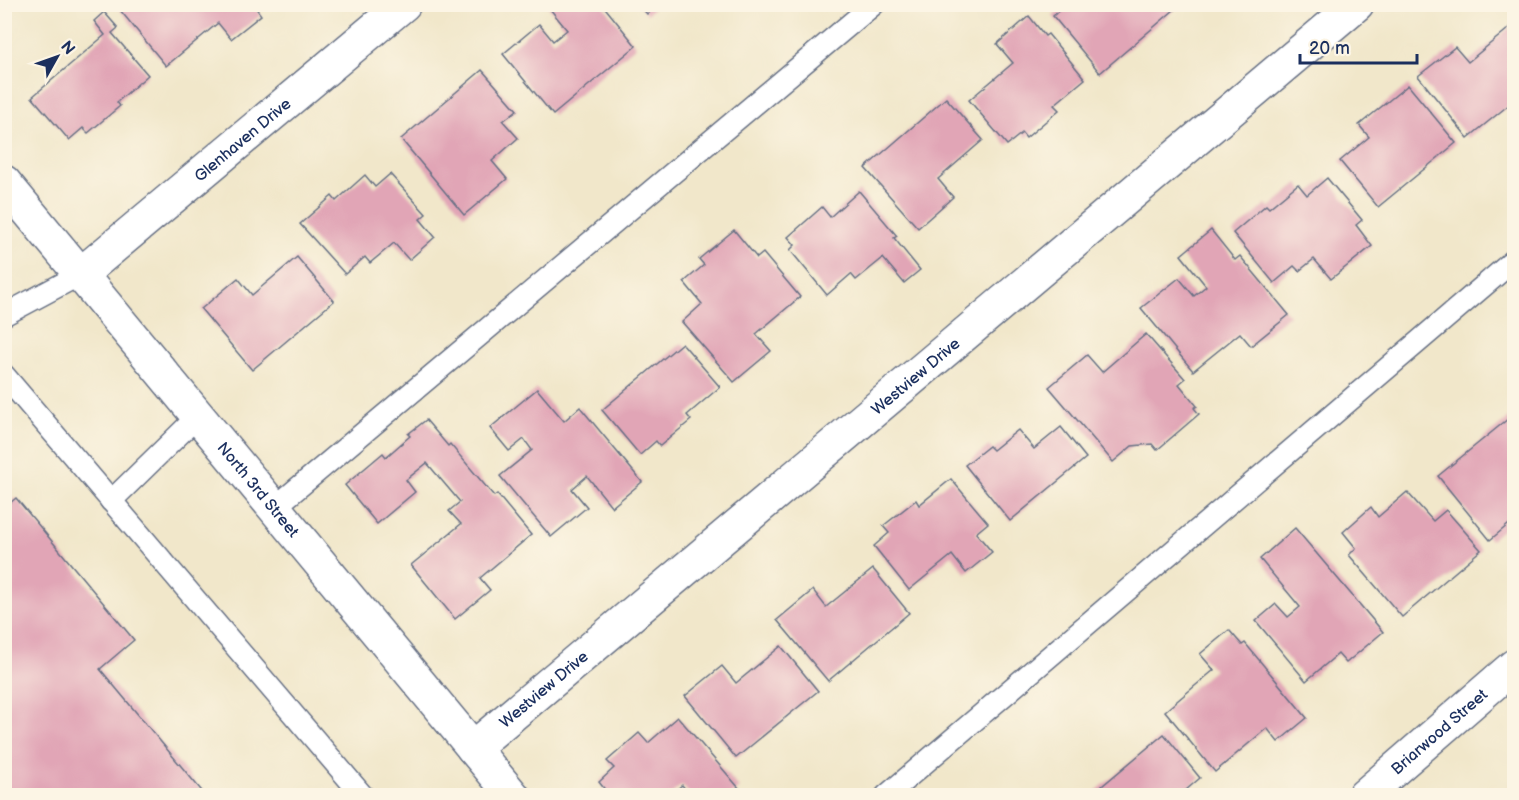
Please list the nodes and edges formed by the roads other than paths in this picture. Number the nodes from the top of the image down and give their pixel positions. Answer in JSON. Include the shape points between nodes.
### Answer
{"nodes":[{"id":1,"x":404,"y":4,"type":"edge"},
{"id":2,"x":874,"y":4,"type":"edge"},
{"id":3,"x":1357,"y":4,"type":"edge"},
{"id":4,"x":4,"y":182,"type":"edge"},
{"id":5,"x":1515,"y":260,"type":"edge"},
{"id":6,"x":81,"y":274,"type":"junction"},
{"id":7,"x":4,"y":315,"type":"edge"},
{"id":8,"x":4,"y":375,"type":"edge"},
{"id":9,"x":198,"y":416,"type":"junction"},
{"id":10,"x":111,"y":501,"type":"junction"},
{"id":11,"x":274,"y":508,"type":"junction"},
{"id":12,"x":1515,"y":666,"type":"edge"},
{"id":13,"x":473,"y":748,"type":"junction"},
{"id":14,"x":363,"y":795,"type":"edge"},
{"id":15,"x":513,"y":795,"type":"edge"},
{"id":16,"x":886,"y":795,"type":"edge"},
{"id":17,"x":1364,"y":795,"type":"edge"}],
"edges":[{"from":1,"to":6,"type":"street","name":"Glenhaven Drive"},
{"from":2,"to":11,"type":"lane"},
{"from":3,"to":13,"type":"street","name":"Westview Drive"},
{"from":4,"to":6,"type":"street","name":"North 3rd Street"},
{"from":5,"to":16,"type":"lane"},
{"from":6,"to":7,"type":"lane"},
{"from":6,"to":9,"type":"street","name":"North 3rd Street"},
{"from":8,"to":10,"type":"lane"},
{"from":9,"to":10,"type":"lane"},
{"from":9,"to":11,"type":"street","name":"North 3rd Street"},
{"from":10,"to":14,"type":"lane"},
{"from":11,"to":13,"type":"street","name":"North 3rd Street"},
{"from":12,"to":17,"type":"street","name":"Briarwood Street"},
{"from":13,"to":15,"type":"street","name":"North 3rd Street"}]}
